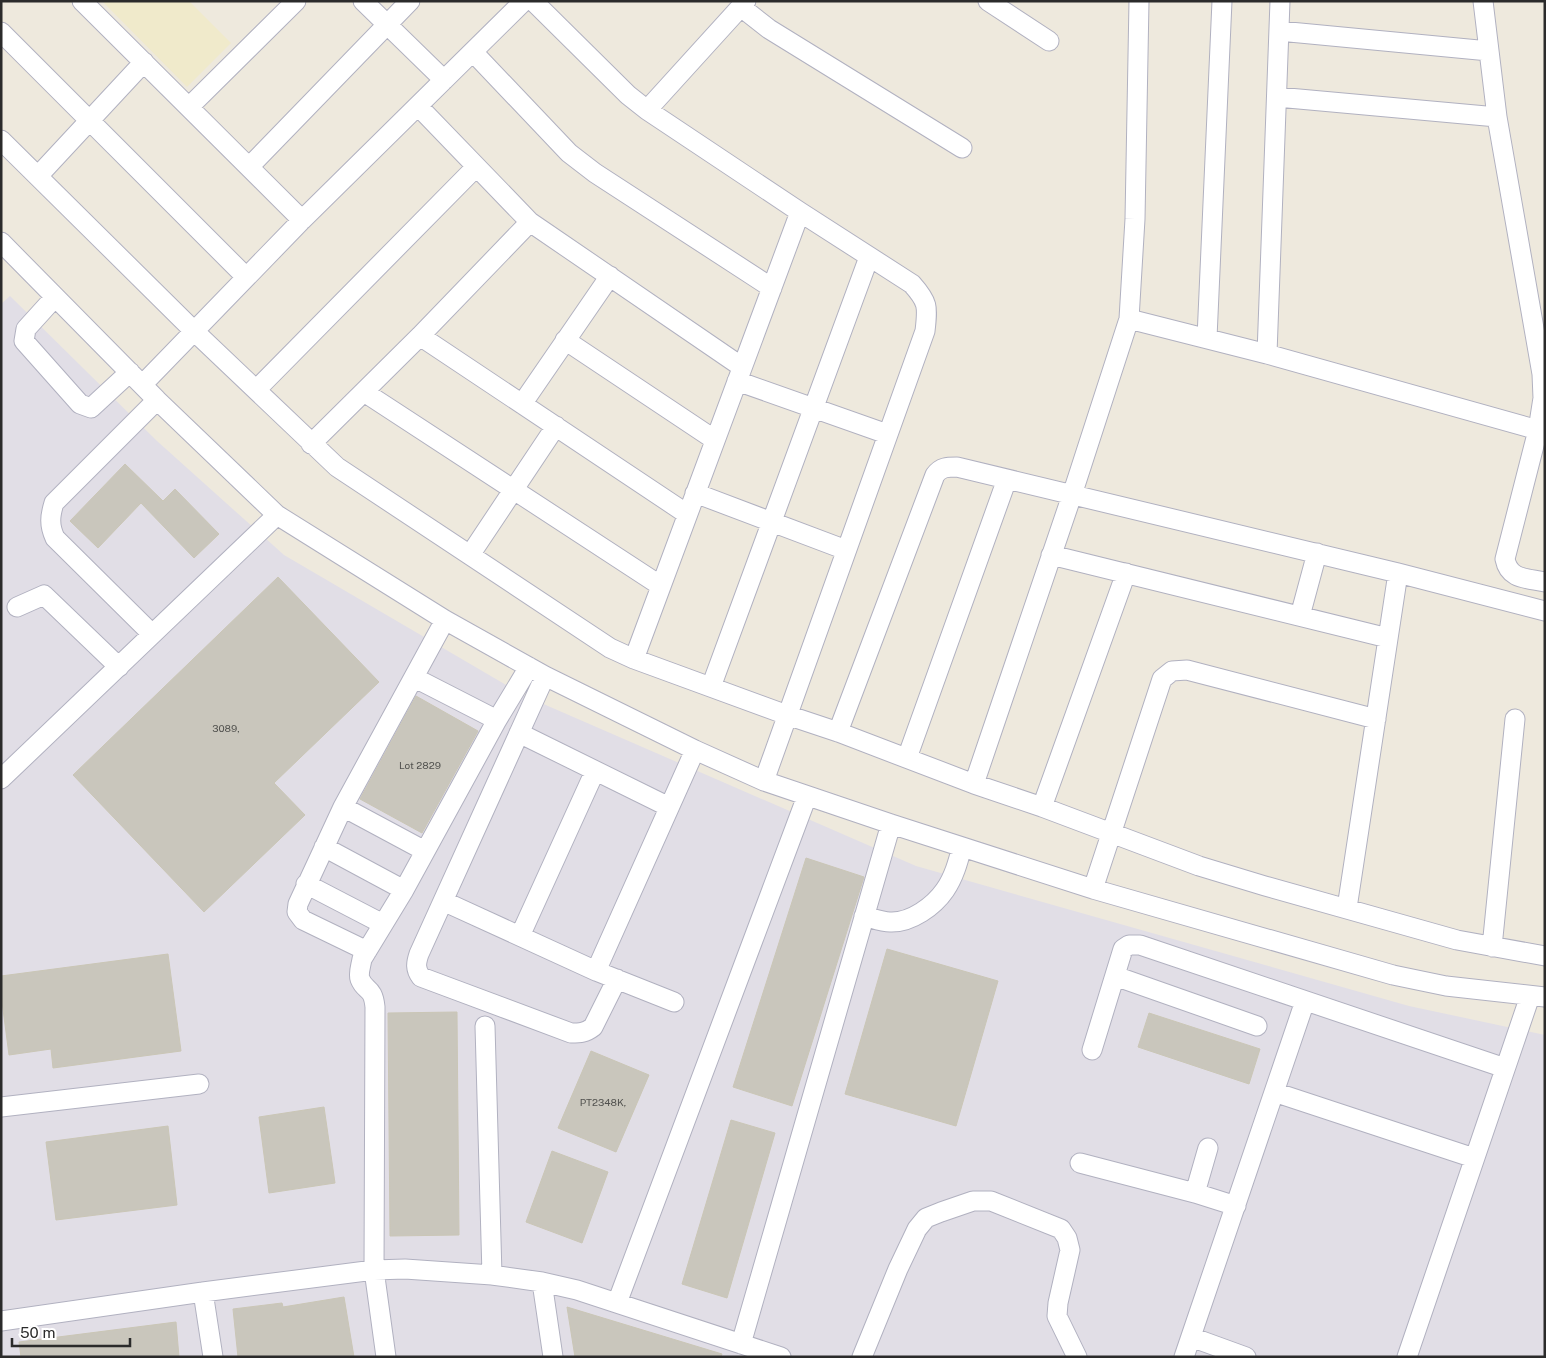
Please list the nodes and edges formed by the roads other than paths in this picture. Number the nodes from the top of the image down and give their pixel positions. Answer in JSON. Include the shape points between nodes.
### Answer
{"nodes":[{"id":1,"x":82,"y":1,"type":"edge"},
{"id":2,"x":296,"y":1,"type":"edge"},
{"id":3,"x":363,"y":1,"type":"edge"},
{"id":4,"x":410,"y":1,"type":"edge"},
{"id":5,"x":524,"y":1,"type":"edge"},
{"id":6,"x":533,"y":1,"type":"edge"},
{"id":7,"x":988,"y":1,"type":"edge"},
{"id":8,"x":1139,"y":1,"type":"edge"},
{"id":9,"x":1222,"y":1,"type":"edge"},
{"id":10,"x":1280,"y":1,"type":"edge"},
{"id":11,"x":1483,"y":1,"type":"edge"},
{"id":12,"x":743,"y":4,"type":"edge"},
{"id":13,"x":387,"y":24,"type":"junction"},
{"id":14,"x":1279,"y":31,"type":"junction"},
{"id":15,"x":1,"y":32,"type":"edge"},
{"id":16,"x":1049,"y":41,"type":"dead end"},
{"id":17,"x":1488,"y":51,"type":"junction"},
{"id":18,"x":473,"y":52,"type":"junction"},
{"id":19,"x":144,"y":62,"type":"junction"},
{"id":20,"x":444,"y":80,"type":"junction"},
{"id":21,"x":1277,"y":97,"type":"junction"},
{"id":22,"x":418,"y":106,"type":"junction"},
{"id":23,"x":189,"y":107,"type":"junction"},
{"id":24,"x":647,"y":110,"type":"junction"},
{"id":25,"x":1497,"y":117,"type":"junction"},
{"id":26,"x":89,"y":120,"type":"junction"},
{"id":27,"x":1,"y":140,"type":"edge"},
{"id":28,"x":962,"y":148,"type":"dead end"},
{"id":29,"x":249,"y":167,"type":"junction"},
{"id":30,"x":476,"y":167,"type":"junction"},
{"id":31,"x":38,"y":176,"type":"junction"},
{"id":32,"x":800,"y":212,"type":"junction"},
{"id":33,"x":302,"y":220,"type":"junction"},
{"id":34,"x":530,"y":222,"type":"junction"},
{"id":35,"x":1,"y":242,"type":"edge"},
{"id":36,"x":870,"y":257,"type":"junction"},
{"id":37,"x":610,"y":276,"type":"junction"},
{"id":38,"x":246,"y":277,"type":"junction"},
{"id":39,"x":772,"y":288,"type":"junction"},
{"id":40,"x":55,"y":296,"type":"junction"},
{"id":41,"x":1129,"y":319,"type":"junction"},
{"id":42,"x":194,"y":330,"type":"junction"},
{"id":43,"x":420,"y":336,"type":"junction"},
{"id":44,"x":1208,"y":338,"type":"junction"},
{"id":45,"x":566,"y":340,"type":"junction"},
{"id":46,"x":1267,"y":354,"type":"junction"},
{"id":47,"x":740,"y":374,"type":"junction"},
{"id":48,"x":136,"y":379,"type":"junction"},
{"id":49,"x":256,"y":390,"type":"junction"},
{"id":50,"x":364,"y":392,"type":"junction"},
{"id":51,"x":156,"y":400,"type":"junction"},
{"id":52,"x":522,"y":404,"type":"junction"},
{"id":53,"x":814,"y":408,"type":"junction"},
{"id":54,"x":556,"y":426,"type":"junction"},
{"id":55,"x":1538,"y":430,"type":"junction"},
{"id":56,"x":887,"y":434,"type":"junction"},
{"id":57,"x":715,"y":440,"type":"junction"},
{"id":58,"x":311,"y":444,"type":"junction"},
{"id":59,"x":1007,"y":479,"type":"junction"},
{"id":60,"x":513,"y":489,"type":"junction"},
{"id":61,"x":695,"y":493,"type":"junction"},
{"id":62,"x":1072,"y":495,"type":"junction"},
{"id":63,"x":687,"y":514,"type":"junction"},
{"id":64,"x":277,"y":515,"type":"junction"},
{"id":65,"x":772,"y":523,"type":"junction"},
{"id":66,"x":846,"y":550,"type":"junction"},
{"id":67,"x":1317,"y":553,"type":"junction"},
{"id":68,"x":470,"y":555,"type":"junction"},
{"id":69,"x":1051,"y":555,"type":"junction"},
{"id":70,"x":1126,"y":573,"type":"junction"},
{"id":71,"x":1398,"y":573,"type":"junction"},
{"id":72,"x":1545,"y":582,"type":"edge"},
{"id":73,"x":661,"y":586,"type":"junction"},
{"id":74,"x":17,"y":607,"type":"dead end"},
{"id":75,"x":1545,"y":611,"type":"edge"},
{"id":76,"x":1300,"y":616,"type":"junction"},
{"id":77,"x":445,"y":620,"type":"junction"},
{"id":78,"x":152,"y":634,"type":"junction"},
{"id":79,"x":1388,"y":638,"type":"junction"},
{"id":80,"x":634,"y":659,"type":"junction"},
{"id":81,"x":119,"y":667,"type":"junction"},
{"id":82,"x":537,"y":672,"type":"junction"},
{"id":83,"x":415,"y":678,"type":"junction"},
{"id":84,"x":711,"y":688,"type":"junction"},
{"id":85,"x":787,"y":715,"type":"junction"},
{"id":86,"x":1376,"y":718,"type":"junction"},
{"id":87,"x":1515,"y":719,"type":"dead end"},
{"id":88,"x":497,"y":720,"type":"junction"},
{"id":89,"x":838,"y":732,"type":"junction"},
{"id":90,"x":519,"y":733,"type":"junction"},
{"id":91,"x":695,"y":750,"type":"junction"},
{"id":92,"x":907,"y":758,"type":"junction"},
{"id":93,"x":596,"y":771,"type":"junction"},
{"id":94,"x":1,"y":779,"type":"edge"},
{"id":95,"x":764,"y":781,"type":"junction"},
{"id":96,"x":974,"y":784,"type":"junction"},
{"id":97,"x":807,"y":796,"type":"junction"},
{"id":98,"x":1042,"y":806,"type":"junction"},
{"id":99,"x":669,"y":807,"type":"junction"},
{"id":100,"x":343,"y":808,"type":"junction"},
{"id":101,"x":891,"y":824,"type":"junction"},
{"id":102,"x":1110,"y":832,"type":"junction"},
{"id":103,"x":324,"y":847,"type":"junction"},
{"id":104,"x":962,"y":847,"type":"junction"},
{"id":105,"x":425,"y":851,"type":"junction"},
{"id":106,"x":306,"y":884,"type":"junction"},
{"id":107,"x":1092,"y":889,"type":"junction"},
{"id":108,"x":404,"y":890,"type":"junction"},
{"id":109,"x":443,"y":901,"type":"junction"},
{"id":110,"x":1347,"y":908,"type":"junction"},
{"id":111,"x":864,"y":916,"type":"junction"},
{"id":112,"x":383,"y":924,"type":"junction"},
{"id":113,"x":520,"y":936,"type":"junction"},
{"id":114,"x":1492,"y":947,"type":"junction"},
{"id":115,"x":366,"y":951,"type":"junction"},
{"id":116,"x":1545,"y":956,"type":"edge"},
{"id":117,"x":596,"y":971,"type":"junction"},
{"id":118,"x":1115,"y":976,"type":"junction"},
{"id":119,"x":617,"y":979,"type":"junction"},
{"id":120,"x":1537,"y":996,"type":"edge"},
{"id":121,"x":1305,"y":1001,"type":"junction"},
{"id":122,"x":674,"y":1002,"type":"dead end"},
{"id":123,"x":485,"y":1026,"type":"dead end"},
{"id":124,"x":1257,"y":1026,"type":"dead end"},
{"id":125,"x":1092,"y":1050,"type":"dead end"},
{"id":126,"x":1505,"y":1068,"type":"junction"},
{"id":127,"x":199,"y":1084,"type":"dead end"},
{"id":128,"x":1274,"y":1092,"type":"junction"},
{"id":129,"x":1,"y":1107,"type":"edge"},
{"id":130,"x":1208,"y":1148,"type":"dead end"},
{"id":131,"x":1474,"y":1158,"type":"junction"},
{"id":132,"x":1080,"y":1163,"type":"dead end"},
{"id":133,"x":1195,"y":1193,"type":"junction"},
{"id":134,"x":1236,"y":1206,"type":"junction"},
{"id":135,"x":374,"y":1270,"type":"junction"},
{"id":136,"x":492,"y":1274,"type":"junction"},
{"id":137,"x":542,"y":1282,"type":"junction"},
{"id":138,"x":203,"y":1292,"type":"junction"},
{"id":139,"x":605,"y":1300,"type":"junction"},
{"id":140,"x":1,"y":1321,"type":"edge"},
{"id":141,"x":1191,"y":1337,"type":"junction"},
{"id":142,"x":741,"y":1344,"type":"junction"},
{"id":143,"x":213,"y":1357,"type":"edge"},
{"id":144,"x":386,"y":1357,"type":"edge"},
{"id":145,"x":553,"y":1357,"type":"edge"},
{"id":146,"x":781,"y":1357,"type":"edge"},
{"id":147,"x":862,"y":1357,"type":"edge"},
{"id":148,"x":1077,"y":1357,"type":"edge"},
{"id":149,"x":1184,"y":1357,"type":"edge"},
{"id":150,"x":1246,"y":1357,"type":"edge"},
{"id":151,"x":1407,"y":1357,"type":"edge"}],
"edges":[{"from":1,"to":19,"type":"street"},
{"from":2,"to":23,"type":"street"},
{"from":3,"to":13,"type":"street"},
{"from":4,"to":13,"type":"street"},
{"from":5,"to":18,"type":"street"},
{"from":6,"to":24,"type":"street"},
{"from":7,"to":16,"type":"street"},
{"from":8,"to":41,"type":"street","via":[[1135,219]]},
{"from":9,"to":44,"type":"street"},
{"from":10,"to":14,"type":"street"},
{"from":11,"to":17,"type":"street"},
{"from":12,"to":24,"type":"street"},
{"from":12,"to":28,"type":"street","via":[[770,29]]},
{"from":13,"to":20,"type":"street"},
{"from":13,"to":29,"type":"street"},
{"from":14,"to":17,"type":"street"},
{"from":14,"to":21,"type":"street"},
{"from":15,"to":26,"type":"street"},
{"from":17,"to":25,"type":"street"},
{"from":18,"to":20,"type":"street"},
{"from":18,"to":39,"type":"street","via":[[570,153],[595,173]]},
{"from":19,"to":23,"type":"street"},
{"from":19,"to":26,"type":"street"},
{"from":20,"to":22,"type":"street"},
{"from":21,"to":25,"type":"street"},
{"from":21,"to":46,"type":"street"},
{"from":22,"to":30,"type":"street"},
{"from":22,"to":33,"type":"street"},
{"from":23,"to":29,"type":"street"},
{"from":24,"to":32,"type":"street"},
{"from":25,"to":55,"type":"street","via":[[1542,374],[1543,398]]},
{"from":26,"to":31,"type":"street"},
{"from":26,"to":38,"type":"street"},
{"from":27,"to":31,"type":"street"},
{"from":29,"to":33,"type":"street"},
{"from":30,"to":34,"type":"street"},
{"from":30,"to":49,"type":"street"},
{"from":31,"to":42,"type":"street"},
{"from":32,"to":36,"type":"street"},
{"from":32,"to":39,"type":"street"},
{"from":33,"to":38,"type":"street"},
{"from":34,"to":37,"type":"street"},
{"from":34,"to":43,"type":"street"},
{"from":35,"to":40,"type":"street"},
{"from":36,"to":53,"type":"street"},
{"from":36,"to":56,"type":"street","via":[[912,284],[924,298],[927,311],[925,330]]},
{"from":37,"to":45,"type":"street"},
{"from":37,"to":47,"type":"street"},
{"from":38,"to":42,"type":"street"},
{"from":39,"to":47,"type":"street"},
{"from":40,"to":48,"type":"street"},
{"from":40,"to":48,"type":"street","via":[[26,329],[24,341],[80,404],[91,408]]},
{"from":41,"to":44,"type":"street"},
{"from":41,"to":62,"type":"street"},
{"from":42,"to":48,"type":"street"},
{"from":42,"to":49,"type":"street"},
{"from":43,"to":50,"type":"street"},
{"from":43,"to":52,"type":"street"},
{"from":44,"to":46,"type":"street"},
{"from":45,"to":52,"type":"street"},
{"from":45,"to":57,"type":"street"},
{"from":46,"to":55,"type":"street"},
{"from":47,"to":53,"type":"street"},
{"from":47,"to":57,"type":"street"},
{"from":48,"to":51,"type":"street"},
{"from":49,"to":58,"type":"street"},
{"from":50,"to":58,"type":"street"},
{"from":50,"to":60,"type":"street"},
{"from":51,"to":64,"type":"street"},
{"from":51,"to":78,"type":"street","via":[[54,503],[50,516],[55,538]]},
{"from":52,"to":54,"type":"street"},
{"from":53,"to":56,"type":"street"},
{"from":53,"to":65,"type":"street"},
{"from":54,"to":60,"type":"street"},
{"from":54,"to":63,"type":"street"},
{"from":55,"to":72,"type":"street","via":[[1505,559],[1507,570],[1514,575]]},
{"from":56,"to":66,"type":"street"},
{"from":57,"to":61,"type":"street"},
{"from":58,"to":68,"type":"street","via":[[337,467]]},
{"from":59,"to":62,"type":"street"},
{"from":59,"to":89,"type":"street","via":[[957,467],[946,467],[934,475]]},
{"from":59,"to":92,"type":"street"},
{"from":60,"to":68,"type":"street"},
{"from":60,"to":73,"type":"street"},
{"from":61,"to":63,"type":"street"},
{"from":61,"to":65,"type":"street"},
{"from":62,"to":67,"type":"street"},
{"from":62,"to":69,"type":"street"},
{"from":63,"to":73,"type":"street"},
{"from":64,"to":77,"type":"street"},
{"from":64,"to":78,"type":"street"},
{"from":65,"to":66,"type":"street"},
{"from":65,"to":84,"type":"street"},
{"from":66,"to":85,"type":"street"},
{"from":67,"to":71,"type":"street"},
{"from":67,"to":76,"type":"street"},
{"from":68,"to":80,"type":"street","via":[[610,648]]},
{"from":69,"to":70,"type":"street"},
{"from":69,"to":96,"type":"street"},
{"from":70,"to":76,"type":"street"},
{"from":70,"to":98,"type":"street"},
{"from":71,"to":75,"type":"street"},
{"from":71,"to":79,"type":"street"},
{"from":73,"to":80,"type":"street"},
{"from":74,"to":81,"type":"street","via":[[44,595]]},
{"from":76,"to":79,"type":"street"},
{"from":77,"to":82,"type":"street"},
{"from":77,"to":83,"type":"street"},
{"from":78,"to":81,"type":"street"},
{"from":79,"to":86,"type":"street"},
{"from":80,"to":84,"type":"street"},
{"from":81,"to":94,"type":"street"},
{"from":82,"to":88,"type":"street"},
{"from":82,"to":90,"type":"street"},
{"from":82,"to":91,"type":"street"},
{"from":83,"to":88,"type":"street"},
{"from":83,"to":100,"type":"street"},
{"from":84,"to":85,"type":"street"},
{"from":85,"to":89,"type":"street"},
{"from":85,"to":95,"type":"street"},
{"from":86,"to":102,"type":"street","via":[[1187,670],[1172,671],[1162,679]]},
{"from":86,"to":110,"type":"street"},
{"from":87,"to":114,"type":"street"},
{"from":88,"to":105,"type":"street"},
{"from":89,"to":92,"type":"street"},
{"from":90,"to":93,"type":"street"},
{"from":90,"to":109,"type":"street"},
{"from":91,"to":95,"type":"street"},
{"from":91,"to":99,"type":"street"},
{"from":92,"to":96,"type":"street"},
{"from":93,"to":99,"type":"street"},
{"from":93,"to":113,"type":"street"},
{"from":95,"to":97,"type":"street"},
{"from":96,"to":98,"type":"street"},
{"from":97,"to":101,"type":"street"},
{"from":97,"to":139,"type":"street"},
{"from":98,"to":102,"type":"street"},
{"from":99,"to":117,"type":"street"},
{"from":100,"to":103,"type":"street"},
{"from":100,"to":105,"type":"street"},
{"from":101,"to":104,"type":"street"},
{"from":101,"to":111,"type":"street"},
{"from":102,"to":107,"type":"street"},
{"from":102,"to":110,"type":"street","via":[[1208,868]]},
{"from":103,"to":106,"type":"street"},
{"from":103,"to":108,"type":"street"},
{"from":104,"to":107,"type":"street"},
{"from":104,"to":111,"type":"street","via":[[956,870],[945,890],[919,913],[906,920],[890,922]]},
{"from":105,"to":108,"type":"street"},
{"from":106,"to":112,"type":"street"},
{"from":106,"to":115,"type":"street","via":[[297,912],[303,920]]},
{"from":107,"to":120,"type":"street","via":[[1393,975],[1446,986]]},
{"from":108,"to":112,"type":"street"},
{"from":109,"to":113,"type":"street"},
{"from":109,"to":119,"type":"street","via":[[416,963],[416,971],[421,977],[580,1034],[593,1026]]},
{"from":110,"to":114,"type":"street"},
{"from":111,"to":142,"type":"street"},
{"from":112,"to":115,"type":"street"},
{"from":113,"to":117,"type":"street"},
{"from":114,"to":116,"type":"street"},
{"from":115,"to":135,"type":"street","via":[[359,971],[360,979],[373,994],[375,1007]]},
{"from":117,"to":119,"type":"street"},
{"from":118,"to":121,"type":"street","via":[[1124,949],[1140,944]]},
{"from":118,"to":124,"type":"street"},
{"from":118,"to":125,"type":"street"},
{"from":119,"to":122,"type":"street"},
{"from":120,"to":126,"type":"street"},
{"from":121,"to":126,"type":"street"},
{"from":121,"to":128,"type":"street"},
{"from":123,"to":136,"type":"street"},
{"from":126,"to":131,"type":"street"},
{"from":127,"to":129,"type":"street"},
{"from":128,"to":131,"type":"street"},
{"from":128,"to":134,"type":"street"},
{"from":130,"to":133,"type":"street"},
{"from":131,"to":151,"type":"street"},
{"from":132,"to":133,"type":"street"},
{"from":133,"to":134,"type":"street"},
{"from":134,"to":141,"type":"street"},
{"from":135,"to":136,"type":"street"},
{"from":135,"to":138,"type":"street"},
{"from":135,"to":144,"type":"street"},
{"from":136,"to":137,"type":"street"},
{"from":137,"to":139,"type":"street"},
{"from":137,"to":145,"type":"street"},
{"from":138,"to":140,"type":"street"},
{"from":138,"to":143,"type":"street"},
{"from":139,"to":142,"type":"street"},
{"from":141,"to":149,"type":"street"},
{"from":141,"to":150,"type":"street"},
{"from":142,"to":146,"type":"street"},
{"from":147,"to":148,"type":"street","via":[[898,1269],[917,1229],[926,1218],[973,1201],[991,1201],[1061,1229],[1067,1238],[1070,1250],[1058,1316]]}]}
